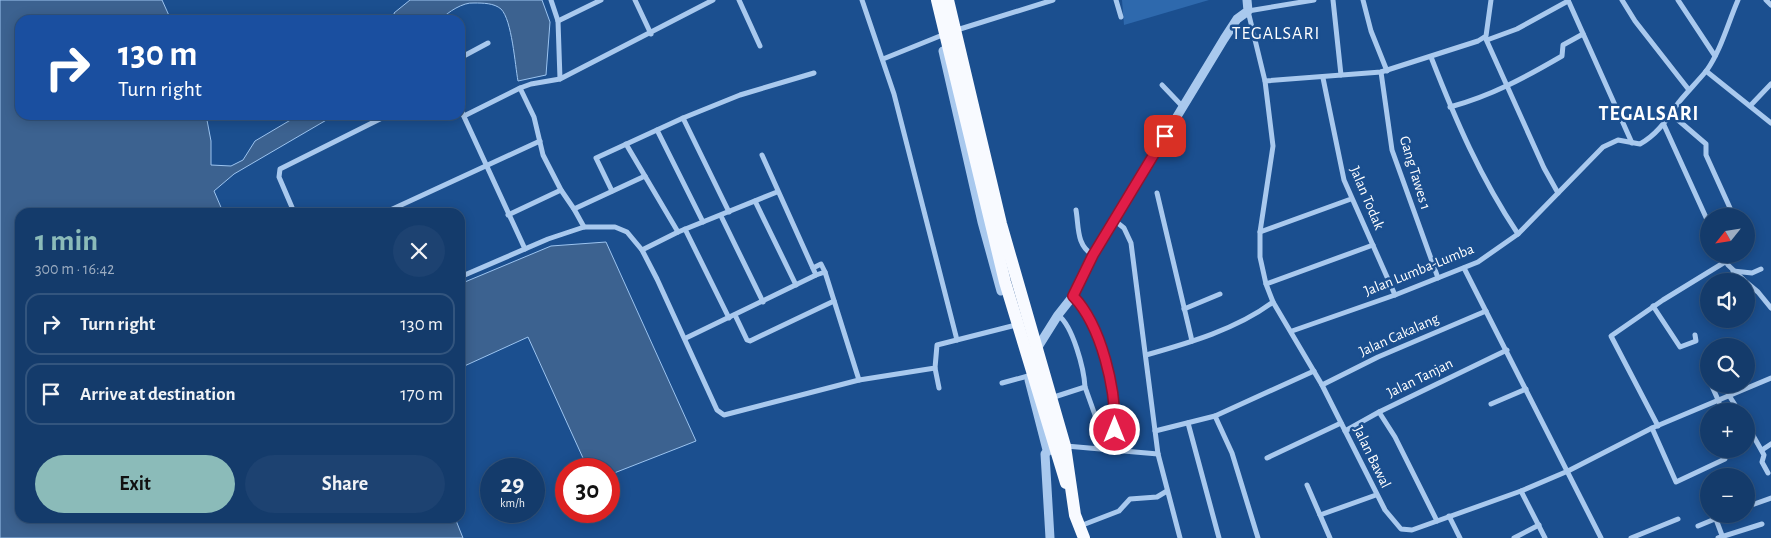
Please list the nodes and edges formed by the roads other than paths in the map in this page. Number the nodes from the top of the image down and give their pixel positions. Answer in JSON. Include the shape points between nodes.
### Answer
{"nodes":[{"id":1,"x":551,"y":0,"type":"edge"},
{"id":2,"x":601,"y":0,"type":"edge"},
{"id":3,"x":635,"y":0,"type":"edge"},
{"id":4,"x":712,"y":0,"type":"edge"},
{"id":5,"x":739,"y":0,"type":"edge"},
{"id":6,"x":862,"y":0,"type":"edge"},
{"id":7,"x":931,"y":0,"type":"edge"},
{"id":8,"x":937,"y":0,"type":"edge"},
{"id":9,"x":948,"y":0,"type":"edge"},
{"id":10,"x":953,"y":0,"type":"edge"},
{"id":11,"x":1053,"y":0,"type":"edge"},
{"id":12,"x":1116,"y":0,"type":"edge"},
{"id":13,"x":1247,"y":0,"type":"edge"},
{"id":14,"x":1314,"y":0,"type":"edge"},
{"id":15,"x":1333,"y":0,"type":"edge"},
{"id":16,"x":1363,"y":0,"type":"edge"},
{"id":17,"x":1490,"y":0,"type":"edge"},
{"id":18,"x":1622,"y":0,"type":"edge"},
{"id":19,"x":1678,"y":0,"type":"edge"},
{"id":20,"x":1738,"y":0,"type":"edge"},
{"id":21,"x":1766,"y":0,"type":"edge"},
{"id":22,"x":1568,"y":1,"type":"edge"},
{"id":23,"x":1771,"y":5,"type":"edge"},
{"id":24,"x":1248,"y":11,"type":"junction"},
{"id":25,"x":1121,"y":17,"type":"dead end"},
{"id":26,"x":558,"y":21,"type":"junction"},
{"id":27,"x":960,"y":29,"type":"junction"},
{"id":28,"x":651,"y":34,"type":"junction"},
{"id":29,"x":1583,"y":34,"type":"junction"},
{"id":30,"x":940,"y":36,"type":"junction"},
{"id":31,"x":1486,"y":39,"type":"junction"},
{"id":32,"x":488,"y":43,"type":"dead end"},
{"id":33,"x":760,"y":46,"type":"dead end"},
{"id":34,"x":465,"y":55,"type":"edge"},
{"id":35,"x":1715,"y":56,"type":"junction"},
{"id":36,"x":1431,"y":57,"type":"junction"},
{"id":37,"x":883,"y":59,"type":"junction"},
{"id":38,"x":1706,"y":71,"type":"junction"},
{"id":39,"x":1384,"y":72,"type":"junction"},
{"id":40,"x":814,"y":74,"type":"dead end"},
{"id":41,"x":1342,"y":75,"type":"junction"},
{"id":42,"x":1323,"y":78,"type":"junction"},
{"id":43,"x":560,"y":80,"type":"junction"},
{"id":44,"x":1265,"y":81,"type":"junction"},
{"id":45,"x":1771,"y":84,"type":"edge"},
{"id":46,"x":1162,"y":85,"type":"dead end"},
{"id":47,"x":1508,"y":86,"type":"junction"},
{"id":48,"x":520,"y":88,"type":"junction"},
{"id":49,"x":1689,"y":90,"type":"junction"},
{"id":50,"x":1750,"y":106,"type":"junction"},
{"id":51,"x":1183,"y":107,"type":"junction"},
{"id":52,"x":1450,"y":107,"type":"junction"},
{"id":53,"x":1670,"y":114,"type":"junction"},
{"id":54,"x":465,"y":116,"type":"edge"},
{"id":55,"x":465,"y":118,"type":"edge"},
{"id":56,"x":683,"y":118,"type":"junction"},
{"id":57,"x":378,"y":120,"type":"edge"},
{"id":58,"x":1771,"y":123,"type":"edge"},
{"id":59,"x":1664,"y":126,"type":"junction"},
{"id":60,"x":657,"y":130,"type":"junction"},
{"id":61,"x":540,"y":140,"type":"junction"},
{"id":62,"x":1632,"y":143,"type":"junction"},
{"id":63,"x":626,"y":144,"type":"junction"},
{"id":64,"x":762,"y":155,"type":"dead end"},
{"id":65,"x":486,"y":165,"type":"junction"},
{"id":66,"x":645,"y":176,"type":"junction"},
{"id":67,"x":560,"y":190,"type":"junction"},
{"id":68,"x":612,"y":191,"type":"junction"},
{"id":69,"x":777,"y":192,"type":"junction"},
{"id":70,"x":1158,"y":193,"type":"dead end"},
{"id":71,"x":1558,"y":193,"type":"junction"},
{"id":72,"x":1351,"y":198,"type":"junction"},
{"id":73,"x":755,"y":201,"type":"junction"},
{"id":74,"x":292,"y":208,"type":"edge"},
{"id":75,"x":395,"y":208,"type":"edge"},
{"id":76,"x":1702,"y":208,"type":"edge"},
{"id":77,"x":1730,"y":208,"type":"dead end"},
{"id":78,"x":574,"y":209,"type":"junction"},
{"id":79,"x":1076,"y":210,"type":"dead end"},
{"id":80,"x":729,"y":212,"type":"junction"},
{"id":81,"x":508,"y":214,"type":"junction"},
{"id":82,"x":721,"y":216,"type":"junction"},
{"id":83,"x":1114,"y":220,"type":"junction"},
{"id":84,"x":703,"y":222,"type":"junction"},
{"id":85,"x":584,"y":227,"type":"junction"},
{"id":86,"x":685,"y":229,"type":"junction"},
{"id":87,"x":678,"y":232,"type":"junction"},
{"id":88,"x":1260,"y":232,"type":"junction"},
{"id":89,"x":1518,"y":234,"type":"junction"},
{"id":90,"x":1373,"y":244,"type":"junction"},
{"id":91,"x":525,"y":249,"type":"junction"},
{"id":92,"x":642,"y":250,"type":"junction"},
{"id":93,"x":1093,"y":255,"type":"junction"},
{"id":94,"x":1723,"y":263,"type":"edge"},
{"id":95,"x":1726,"y":263,"type":"edge"},
{"id":96,"x":813,"y":268,"type":"junction"},
{"id":97,"x":1464,"y":268,"type":"junction"},
{"id":98,"x":1761,"y":269,"type":"dead end"},
{"id":99,"x":1736,"y":271,"type":"joint"},
{"id":100,"x":825,"y":272,"type":"junction"},
{"id":101,"x":465,"y":275,"type":"edge"},
{"id":102,"x":816,"y":275,"type":"junction"},
{"id":103,"x":1438,"y":278,"type":"junction"},
{"id":104,"x":1266,"y":284,"type":"junction"},
{"id":105,"x":796,"y":285,"type":"junction"},
{"id":106,"x":1755,"y":290,"type":"edge"},
{"id":107,"x":1220,"y":294,"type":"dead end"},
{"id":108,"x":1395,"y":295,"type":"junction"},
{"id":109,"x":1073,"y":296,"type":"junction"},
{"id":110,"x":834,"y":301,"type":"junction"},
{"id":111,"x":762,"y":302,"type":"junction"},
{"id":112,"x":1273,"y":302,"type":"junction"},
{"id":113,"x":1653,"y":306,"type":"junction"},
{"id":114,"x":1771,"y":308,"type":"edge"},
{"id":115,"x":1184,"y":309,"type":"junction"},
{"id":116,"x":1486,"y":311,"type":"junction"},
{"id":117,"x":735,"y":314,"type":"junction"},
{"id":118,"x":1058,"y":315,"type":"junction"},
{"id":119,"x":729,"y":318,"type":"junction"},
{"id":120,"x":1012,"y":326,"type":"junction"},
{"id":121,"x":1292,"y":331,"type":"junction"},
{"id":122,"x":1695,"y":335,"type":"dead end"},
{"id":123,"x":686,"y":338,"type":"junction"},
{"id":124,"x":957,"y":340,"type":"junction"},
{"id":125,"x":1192,"y":342,"type":"junction"},
{"id":126,"x":1038,"y":348,"type":"junction"},
{"id":127,"x":1506,"y":350,"type":"junction"},
{"id":128,"x":1146,"y":355,"type":"junction"},
{"id":129,"x":935,"y":368,"type":"junction"},
{"id":130,"x":1314,"y":371,"type":"junction"},
{"id":131,"x":1028,"y":376,"type":"junction"},
{"id":132,"x":1771,"y":378,"type":"edge"},
{"id":133,"x":859,"y":380,"type":"junction"},
{"id":134,"x":1002,"y":383,"type":"dead end"},
{"id":135,"x":1322,"y":385,"type":"junction"},
{"id":136,"x":939,"y":388,"type":"dead end"},
{"id":137,"x":1084,"y":388,"type":"junction"},
{"id":138,"x":1526,"y":389,"type":"junction"},
{"id":139,"x":1715,"y":393,"type":"edge"},
{"id":140,"x":1730,"y":397,"type":"junction"},
{"id":141,"x":1051,"y":398,"type":"junction"},
{"id":142,"x":1719,"y":402,"type":"junction"},
{"id":143,"x":1734,"y":403,"type":"edge"},
{"id":144,"x":1491,"y":404,"type":"dead end"},
{"id":145,"x":1379,"y":412,"type":"junction"},
{"id":146,"x":1215,"y":416,"type":"junction"},
{"id":147,"x":1188,"y":423,"type":"junction"},
{"id":148,"x":1341,"y":423,"type":"junction"},
{"id":149,"x":1655,"y":427,"type":"junction"},
{"id":150,"x":1345,"y":430,"type":"junction"},
{"id":151,"x":1154,"y":431,"type":"junction"},
{"id":152,"x":1755,"y":438,"type":"edge"},
{"id":153,"x":1771,"y":444,"type":"edge"},
{"id":154,"x":1097,"y":447,"type":"junction"},
{"id":155,"x":1055,"y":448,"type":"junction"},
{"id":156,"x":1114,"y":449,"type":"junction"},
{"id":157,"x":1762,"y":450,"type":"junction"},
{"id":158,"x":1158,"y":454,"type":"junction"},
{"id":159,"x":1267,"y":458,"type":"dead end"},
{"id":160,"x":1725,"y":458,"type":"edge"},
{"id":161,"x":1768,"y":473,"type":"dead end"},
{"id":162,"x":1569,"y":474,"type":"junction"},
{"id":163,"x":1307,"y":485,"type":"dead end"},
{"id":164,"x":1167,"y":491,"type":"junction"},
{"id":165,"x":1521,"y":491,"type":"junction"},
{"id":166,"x":1376,"y":494,"type":"junction"},
{"id":167,"x":1771,"y":498,"type":"edge"},
{"id":168,"x":1755,"y":504,"type":"edge"},
{"id":169,"x":1320,"y":515,"type":"junction"},
{"id":170,"x":1450,"y":519,"type":"junction"},
{"id":171,"x":1678,"y":519,"type":"dead end"},
{"id":172,"x":1437,"y":521,"type":"junction"},
{"id":173,"x":1703,"y":523,"type":"edge"},
{"id":174,"x":1717,"y":523,"type":"edge"},
{"id":175,"x":1762,"y":524,"type":"dead end"},
{"id":176,"x":1539,"y":525,"type":"junction"},
{"id":177,"x":1698,"y":526,"type":"dead end"},
{"id":178,"x":1081,"y":532,"type":"edge"},
{"id":179,"x":1721,"y":537,"type":"edge"},
{"id":180,"x":1050,"y":538,"type":"edge"},
{"id":181,"x":1180,"y":538,"type":"edge"},
{"id":182,"x":1219,"y":538,"type":"edge"},
{"id":183,"x":1258,"y":538,"type":"edge"},
{"id":184,"x":1330,"y":538,"type":"edge"},
{"id":185,"x":1460,"y":538,"type":"edge"},
{"id":186,"x":1514,"y":538,"type":"edge"},
{"id":187,"x":1545,"y":538,"type":"edge"},
{"id":188,"x":1601,"y":538,"type":"edge"},
{"id":189,"x":1631,"y":538,"type":"edge"}],
"edges":[{"from":1,"to":26,"type":"street"},
{"from":2,"to":26,"type":"street"},
{"from":3,"to":28,"type":"street"},
{"from":4,"to":28,"type":"street"},
{"from":5,"to":33,"type":"street"},
{"from":6,"to":37,"type":"street"},
{"from":7,"to":30,"type":"street"},
{"from":8,"to":155,"type":"highway","via":[[1005,282]]},
{"from":9,"to":126,"type":"highway","via":[[1001,224]]},
{"from":10,"to":27,"type":"street"},
{"from":11,"to":27,"type":"street"},
{"from":12,"to":25,"type":"street"},
{"from":13,"to":24,"type":"street"},
{"from":14,"to":24,"type":"street"},
{"from":15,"to":41,"type":"street"},
{"from":16,"to":39,"type":"street","name":"Gang Tawes 1"},
{"from":17,"to":31,"type":"street"},
{"from":18,"to":49,"type":"street"},
{"from":19,"to":35,"type":"street"},
{"from":20,"to":35,"type":"street"},
{"from":21,"to":23,"type":"street"},
{"from":22,"to":29,"type":"street"},
{"from":22,"to":31,"type":"street","via":[[1517,29]]},
{"from":24,"to":44,"type":"street","name":"Jalan Bawal"},
{"from":24,"to":51,"type":"street","via":[[1237,19]]},
{"from":26,"to":43,"type":"street"},
{"from":27,"to":126,"type":"street"},
{"from":28,"to":43,"type":"street"},
{"from":29,"to":47,"type":"street","via":[[1563,45],[1562,56]]},
{"from":29,"to":62,"type":"street"},
{"from":30,"to":37,"type":"street"},
{"from":30,"to":120,"type":"street","via":[[982,222]]},
{"from":31,"to":36,"type":"street"},
{"from":31,"to":47,"type":"street"},
{"from":32,"to":34,"type":"street"},
{"from":35,"to":38,"type":"street"},
{"from":36,"to":39,"type":"street"},
{"from":36,"to":52,"type":"street"},
{"from":37,"to":124,"type":"street"},
{"from":38,"to":49,"type":"street"},
{"from":38,"to":50,"type":"street"},
{"from":39,"to":41,"type":"street"},
{"from":39,"to":103,"type":"street","name":"Gang Tawes 1","via":[[1392,150]]},
{"from":40,"to":56,"type":"street","via":[[740,95]]},
{"from":41,"to":42,"type":"street"},
{"from":42,"to":44,"type":"street"},
{"from":42,"to":72,"type":"street","name":"Jalan Todak","via":[[1340,167]]},
{"from":43,"to":48,"type":"street"},
{"from":44,"to":88,"type":"street","name":"Jalan Bawal","via":[[1273,146]]},
{"from":45,"to":50,"type":"street"},
{"from":46,"to":51,"type":"street"},
{"from":47,"to":52,"type":"street"},
{"from":47,"to":71,"type":"street"},
{"from":48,"to":54,"type":"street"},
{"from":48,"to":61,"type":"street","via":[[534,117]]},
{"from":49,"to":53,"type":"street"},
{"from":50,"to":58,"type":"street"},
{"from":51,"to":83,"type":"street"},
{"from":52,"to":89,"type":"street","via":[[1482,175]]},
{"from":53,"to":59,"type":"street"},
{"from":53,"to":77,"type":"street","via":[[1704,142],[1706,155]]},
{"from":55,"to":65,"type":"street"},
{"from":56,"to":60,"type":"street"},
{"from":56,"to":80,"type":"street"},
{"from":57,"to":74,"type":"street","via":[[280,169],[279,177]]},
{"from":59,"to":62,"type":"street","name":"Jalan Lumba-Lumba","via":[[1640,144]]},
{"from":59,"to":76,"type":"street"},
{"from":60,"to":63,"type":"street"},
{"from":60,"to":84,"type":"street"},
{"from":61,"to":65,"type":"street"},
{"from":61,"to":67,"type":"street","via":[[543,155]]},
{"from":62,"to":71,"type":"street","name":"Jalan Lumba-Lumba","via":[[1618,140],[1603,147]]},
{"from":63,"to":66,"type":"street"},
{"from":63,"to":68,"type":"street","via":[[596,159]]},
{"from":64,"to":69,"type":"street"},
{"from":65,"to":75,"type":"street"},
{"from":65,"to":81,"type":"street"},
{"from":66,"to":68,"type":"street"},
{"from":66,"to":87,"type":"street"},
{"from":67,"to":78,"type":"street"},
{"from":67,"to":81,"type":"street"},
{"from":68,"to":78,"type":"street"},
{"from":69,"to":73,"type":"street"},
{"from":69,"to":96,"type":"street"},
{"from":70,"to":115,"type":"street"},
{"from":71,"to":89,"type":"street","name":"Jalan Lumba-Lumba"},
{"from":72,"to":88,"type":"street"},
{"from":72,"to":90,"type":"street","name":"Jalan Todak"},
{"from":73,"to":80,"type":"street"},
{"from":73,"to":105,"type":"street"},
{"from":78,"to":85,"type":"street"},
{"from":79,"to":93,"type":"street","via":[[1078,233],[1086,250]]},
{"from":80,"to":82,"type":"street"},
{"from":81,"to":91,"type":"street"},
{"from":82,"to":84,"type":"street"},
{"from":82,"to":111,"type":"street"},
{"from":83,"to":93,"type":"street"},
{"from":83,"to":128,"type":"street","via":[[1124,228],[1131,243]]},
{"from":84,"to":86,"type":"street"},
{"from":85,"to":91,"type":"street"},
{"from":85,"to":92,"type":"street","via":[[622,229]]},
{"from":86,"to":87,"type":"street"},
{"from":86,"to":119,"type":"street"},
{"from":87,"to":92,"type":"street"},
{"from":88,"to":104,"type":"street","name":"Jalan Bawal","via":[[1260,257]]},
{"from":89,"to":97,"type":"street","name":"Jalan Lumba-Lumba"},
{"from":90,"to":104,"type":"street"},
{"from":90,"to":108,"type":"street","name":"Jalan Todak"},
{"from":91,"to":101,"type":"street"},
{"from":92,"to":123,"type":"street"},
{"from":93,"to":109,"type":"street"},
{"from":94,"to":113,"type":"street"},
{"from":95,"to":99,"type":"street"},
{"from":96,"to":100,"type":"street","via":[[821,264]]},
{"from":96,"to":102,"type":"street"},
{"from":97,"to":103,"type":"street","name":"Jalan Lumba-Lumba"},
{"from":97,"to":116,"type":"street"},
{"from":98,"to":99,"type":"street","via":[[1752,274]]},
{"from":100,"to":102,"type":"street"},
{"from":100,"to":110,"type":"street"},
{"from":102,"to":105,"type":"street"},
{"from":103,"to":108,"type":"street","name":"Jalan Lumba-Lumba"},
{"from":104,"to":112,"type":"street","name":"Jalan Bawal"},
{"from":105,"to":111,"type":"street"},
{"from":106,"to":114,"type":"street"},
{"from":107,"to":115,"type":"street"},
{"from":108,"to":121,"type":"street","name":"Jalan Lumba-Lumba"},
{"from":109,"to":118,"type":"street"},
{"from":109,"to":156,"type":"street","via":[[1087,316],[1111,379],[1115,412]]},
{"from":110,"to":117,"type":"street","via":[[748,341]]},
{"from":110,"to":133,"type":"street"},
{"from":111,"to":117,"type":"street"},
{"from":112,"to":121,"type":"street","name":"Jalan Bawal"},
{"from":112,"to":125,"type":"street"},
{"from":113,"to":122,"type":"street","via":[[1680,347],[1696,341]]},
{"from":113,"to":149,"type":"street","via":[[1611,336]]},
{"from":115,"to":125,"type":"street"},
{"from":116,"to":127,"type":"street"},
{"from":116,"to":135,"type":"street","name":"Jalan Cakalang"},
{"from":117,"to":119,"type":"street"},
{"from":118,"to":126,"type":"street"},
{"from":118,"to":137,"type":"street","via":[[1072,333],[1084,375]]},
{"from":119,"to":123,"type":"street"},
{"from":120,"to":124,"type":"street"},
{"from":120,"to":131,"type":"street"},
{"from":121,"to":130,"type":"street","name":"Jalan Bawal"},
{"from":123,"to":133,"type":"street","via":[[720,414]]},
{"from":124,"to":129,"type":"street","via":[[935,348]]},
{"from":125,"to":128,"type":"street"},
{"from":126,"to":141,"type":"highway"},
{"from":127,"to":138,"type":"street"},
{"from":127,"to":145,"type":"street","name":"Jalan Tanjan"},
{"from":128,"to":151,"type":"street"},
{"from":129,"to":133,"type":"street"},
{"from":129,"to":136,"type":"street"},
{"from":130,"to":135,"type":"street","name":"Jalan Bawal"},
{"from":130,"to":146,"type":"street"},
{"from":131,"to":134,"type":"street"},
{"from":131,"to":155,"type":"street"},
{"from":132,"to":140,"type":"street","name":"Jalan Bawal"},
{"from":135,"to":148,"type":"street","name":"Jalan Bawal"},
{"from":137,"to":141,"type":"street"},
{"from":137,"to":154,"type":"street","via":[[1095,415]]},
{"from":138,"to":144,"type":"street"},
{"from":138,"to":162,"type":"street"},
{"from":139,"to":142,"type":"street"},
{"from":140,"to":142,"type":"street","name":"Jalan Bawal"},
{"from":140,"to":143,"type":"street"},
{"from":141,"to":155,"type":"highway"},
{"from":142,"to":149,"type":"street","name":"Jalan Bawal"},
{"from":145,"to":150,"type":"street","name":"Jalan Tanjan"},
{"from":145,"to":172,"type":"street"},
{"from":146,"to":147,"type":"street"},
{"from":146,"to":183,"type":"street","via":[[1232,453]]},
{"from":147,"to":151,"type":"street"},
{"from":147,"to":182,"type":"street"},
{"from":148,"to":150,"type":"street","name":"Jalan Bawal"},
{"from":148,"to":159,"type":"street"},
{"from":149,"to":160,"type":"street","via":[[1676,482]]},
{"from":149,"to":162,"type":"street","name":"Jalan Bawal"},
{"from":150,"to":166,"type":"street","name":"Jalan Bawal"},
{"from":151,"to":158,"type":"street"},
{"from":152,"to":157,"type":"street"},
{"from":153,"to":157,"type":"street"},
{"from":154,"to":155,"type":"street"},
{"from":154,"to":156,"type":"street"},
{"from":155,"to":178,"type":"highway"},
{"from":155,"to":180,"type":"street","via":[[1044,473]]},
{"from":156,"to":158,"type":"street"},
{"from":157,"to":161,"type":"street","via":[[1762,462]]},
{"from":158,"to":164,"type":"street"},
{"from":162,"to":165,"type":"street","name":"Jalan Bawal"},
{"from":162,"to":188,"type":"street"},
{"from":163,"to":169,"type":"street"},
{"from":164,"to":178,"type":"street","via":[[1157,497],[1130,499],[1119,511]]},
{"from":164,"to":181,"type":"street"},
{"from":165,"to":170,"type":"street","name":"Jalan Bawal"},
{"from":165,"to":176,"type":"street"},
{"from":166,"to":169,"type":"street"},
{"from":166,"to":172,"type":"street","name":"Jalan Bawal","via":[[1392,521],[1402,529],[1412,530]]},
{"from":167,"to":168,"type":"street"},
{"from":169,"to":184,"type":"street"},
{"from":170,"to":172,"type":"street","name":"Jalan Bawal"},
{"from":170,"to":185,"type":"street"},
{"from":171,"to":189,"type":"street"},
{"from":173,"to":177,"type":"street"},
{"from":174,"to":179,"type":"street"},
{"from":175,"to":179,"type":"street"},
{"from":176,"to":186,"type":"street"},
{"from":176,"to":187,"type":"street"}]}
